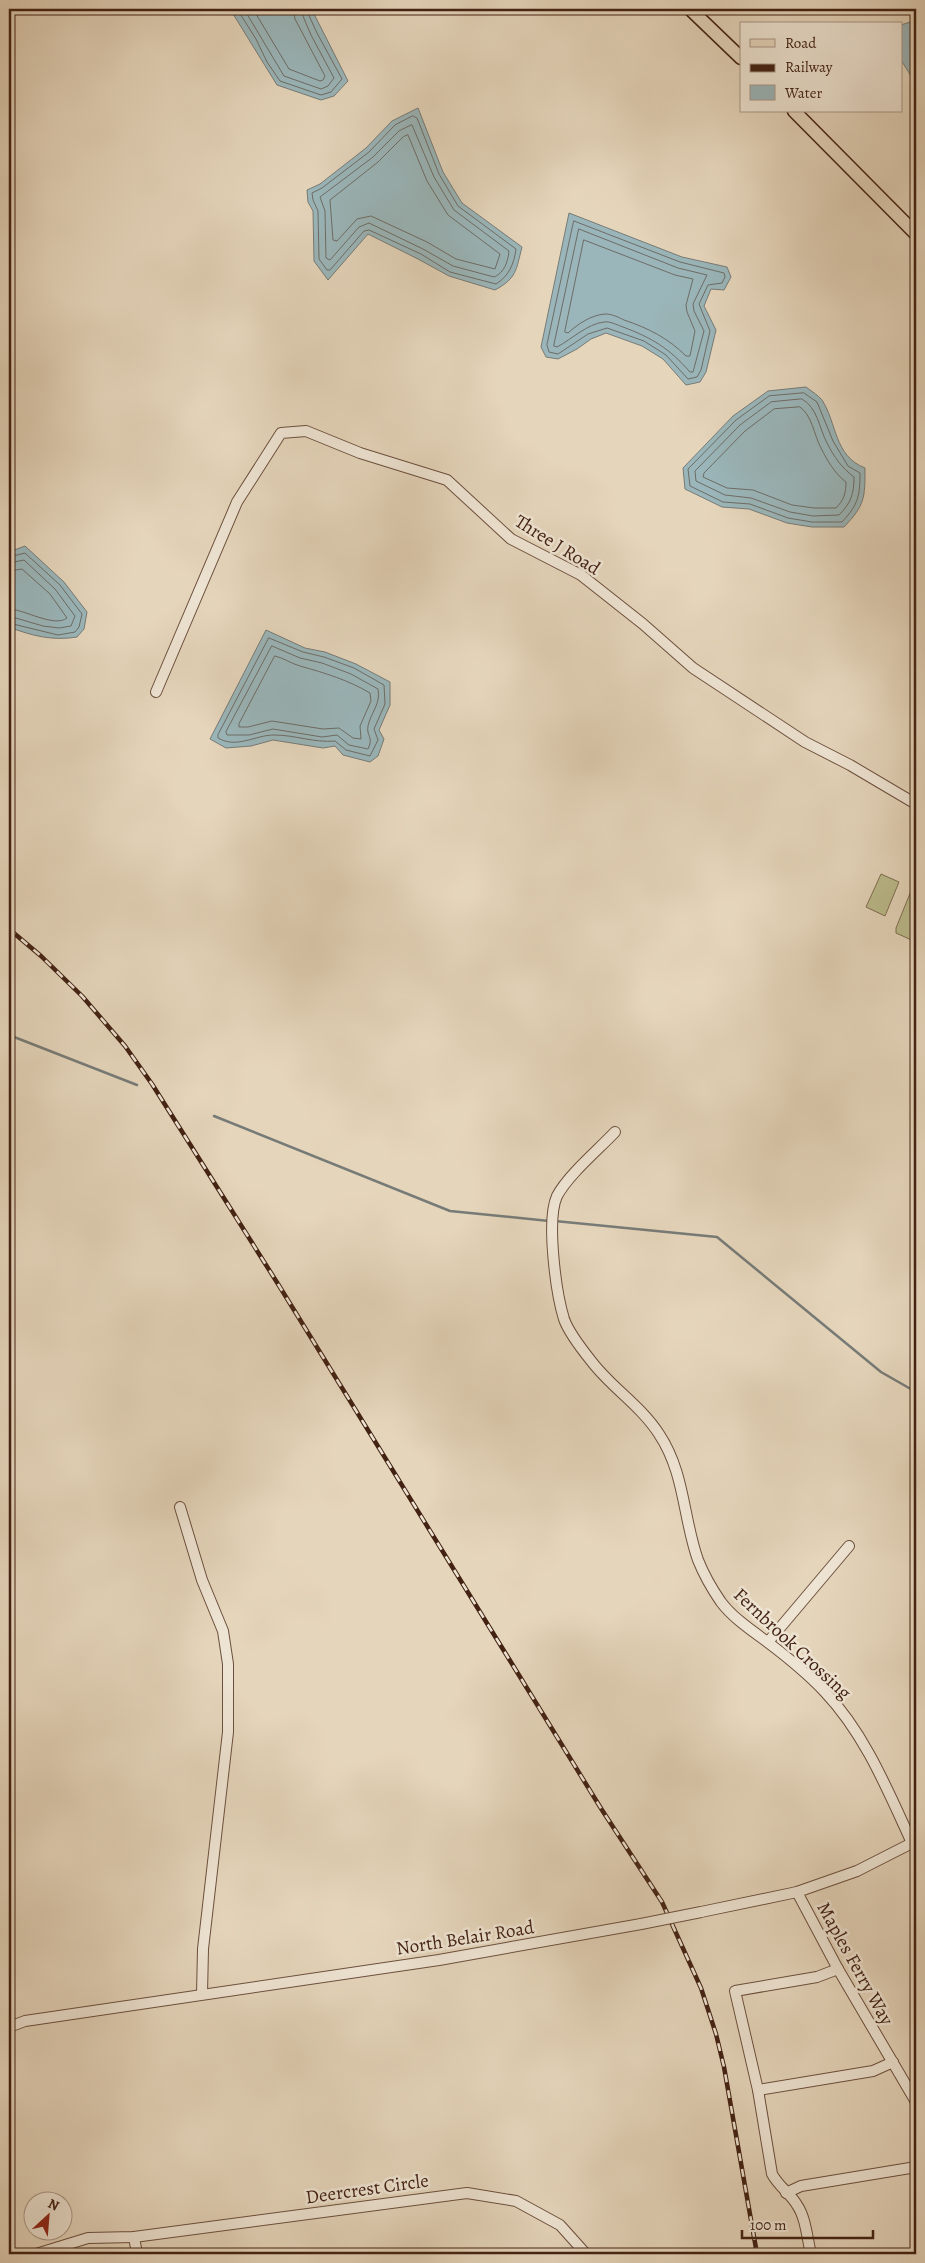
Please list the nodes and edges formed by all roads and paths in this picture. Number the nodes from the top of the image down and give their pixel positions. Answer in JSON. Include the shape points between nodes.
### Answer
{"nodes":[{"id":1,"x":690,"y":9,"type":"edge"},
{"id":2,"x":740,"y":57,"type":"edge"},
{"id":3,"x":795,"y":112,"type":"edge"},
{"id":4,"x":916,"y":234,"type":"edge"},
{"id":5,"x":156,"y":692,"type":"dead end"},
{"id":6,"x":916,"y":804,"type":"edge"},
{"id":7,"x":615,"y":1132,"type":"dead end"},
{"id":8,"x":180,"y":1507,"type":"dead end"},
{"id":9,"x":849,"y":1546,"type":"dead end"},
{"id":10,"x":768,"y":1642,"type":"junction"},
{"id":11,"x":914,"y":1842,"type":"edge"},
{"id":12,"x":797,"y":1892,"type":"junction"},
{"id":13,"x":838,"y":1969,"type":"junction"},
{"id":14,"x":202,"y":1994,"type":"junction"},
{"id":15,"x":9,"y":2027,"type":"edge"},
{"id":16,"x":893,"y":2062,"type":"junction"},
{"id":17,"x":758,"y":2090,"type":"junction"},
{"id":18,"x":916,"y":2102,"type":"edge"},
{"id":19,"x":916,"y":2167,"type":"edge"},
{"id":20,"x":786,"y":2193,"type":"junction"},
{"id":21,"x":134,"y":2237,"type":"junction"},
{"id":22,"x":36,"y":2254,"type":"edge"},
{"id":23,"x":137,"y":2254,"type":"edge"},
{"id":24,"x":586,"y":2254,"type":"edge"},
{"id":25,"x":811,"y":2254,"type":"edge"}],
"edges":[{"from":1,"to":2,"type":"main road"},
{"from":3,"to":4,"type":"main road"},
{"from":5,"to":6,"type":"street","name":"Three J Road","via":[[237,502],[280,433],[306,431],[360,453],[447,480],[511,538],[581,575],[693,668],[804,742]]},
{"from":7,"to":10,"type":"street","name":"Fernbrook Crossing","via":[[557,1196],[553,1211],[552,1248],[564,1320],[591,1362],[659,1434],[676,1465],[706,1580],[722,1604]]},
{"from":8,"to":14,"type":"street","via":[[202,1580],[223,1631],[228,1664],[228,1732],[204,1940]]},
{"from":9,"to":10,"type":"street"},
{"from":10,"to":11,"type":"street","name":"Fernbrook Crossing","via":[[824,1691],[843,1714],[880,1773]]},
{"from":11,"to":12,"type":"street","name":"North Belair Road","via":[[857,1871]]},
{"from":12,"to":13,"type":"street","name":"Maples Ferry Way"},
{"from":12,"to":14,"type":"street","name":"North Belair Road","bridge":true,"via":[[439,1960]]},
{"from":13,"to":16,"type":"street","name":"Maples Ferry Way"},
{"from":13,"to":17,"type":"street","via":[[817,1977],[735,1991]]},
{"from":14,"to":15,"type":"street","name":"North Belair Road","via":[[25,2021]]},
{"from":16,"to":17,"type":"street","via":[[873,2071]]},
{"from":16,"to":18,"type":"street","name":"Maples Ferry Way"},
{"from":17,"to":20,"type":"street","via":[[772,2174]]},
{"from":19,"to":20,"type":"street","via":[[801,2186]]},
{"from":20,"to":25,"type":"street","via":[[798,2206],[803,2218]]},
{"from":21,"to":22,"type":"street","name":"Deercrest Circle","via":[[88,2238]]},
{"from":21,"to":23,"type":"street"},
{"from":21,"to":24,"type":"street","name":"Deercrest Circle","via":[[466,2193],[516,2201],[560,2225]]}]}
